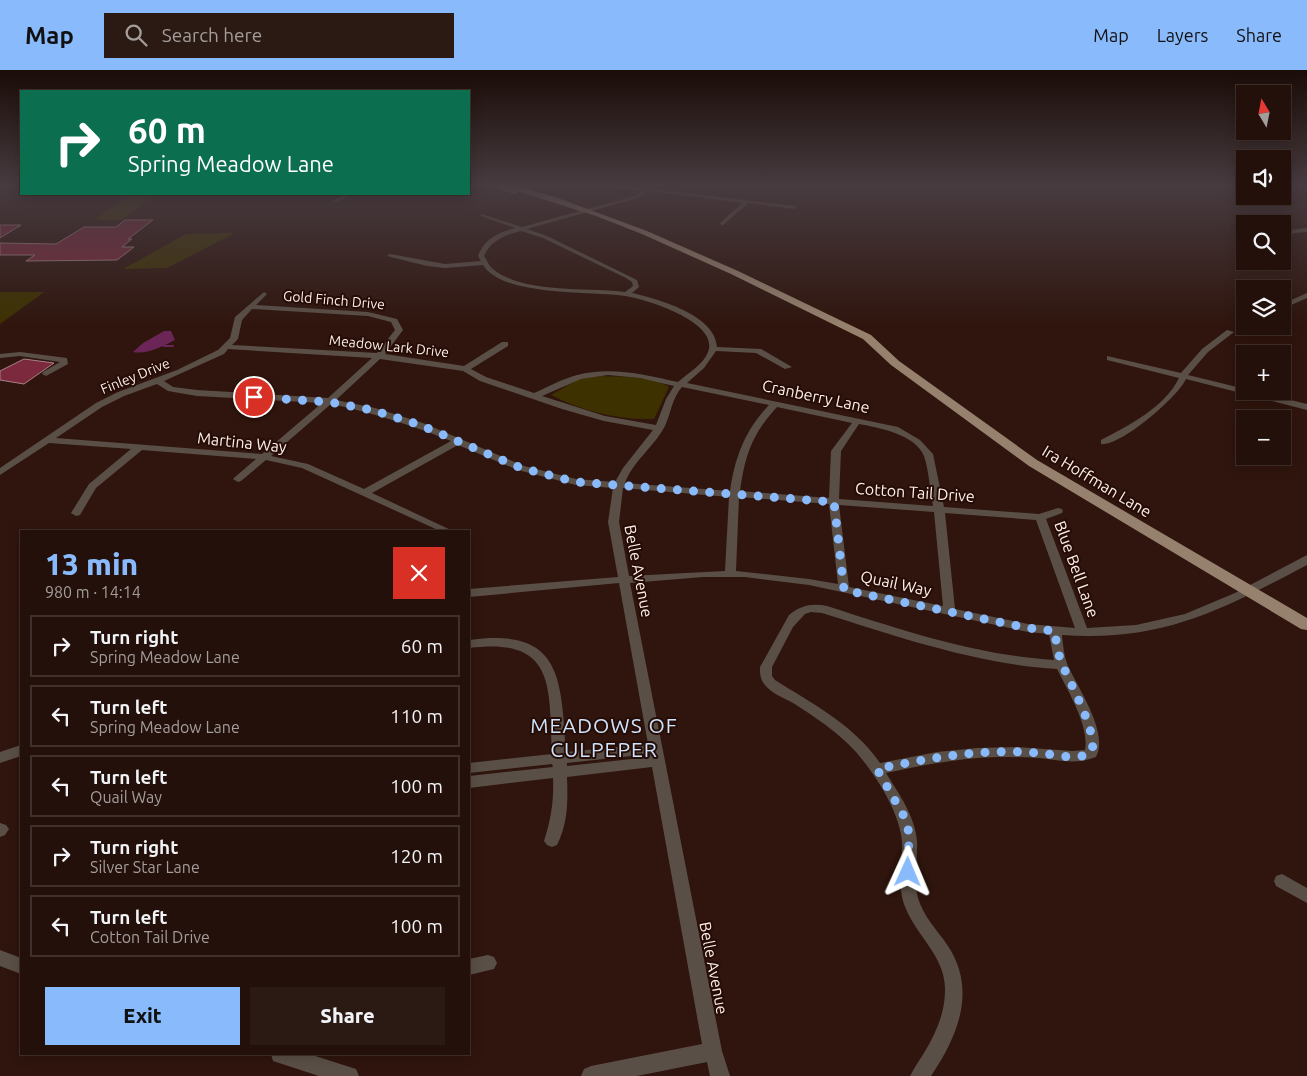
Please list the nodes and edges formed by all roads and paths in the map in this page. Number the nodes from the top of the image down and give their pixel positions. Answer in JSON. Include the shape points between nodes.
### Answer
{"nodes":[{"id":1,"x":509,"y":232,"type":"edge"},
{"id":2,"x":532,"y":232,"type":"edge"},
{"id":3,"x":630,"y":232,"type":"edge"},
{"id":4,"x":390,"y":256,"type":"dead end"},
{"id":5,"x":484,"y":263,"type":"junction"},
{"id":6,"x":264,"y":294,"type":"dead end"},
{"id":7,"x":627,"y":294,"type":"junction"},
{"id":8,"x":1307,"y":295,"type":"edge"},
{"id":9,"x":1291,"y":303,"type":"edge"},
{"id":10,"x":250,"y":307,"type":"junction"},
{"id":11,"x":1230,"y":332,"type":"dead end"},
{"id":12,"x":505,"y":344,"type":"dead end"},
{"id":13,"x":226,"y":347,"type":"junction"},
{"id":14,"x":713,"y":348,"type":"junction"},
{"id":15,"x":0,"y":356,"type":"edge"},
{"id":16,"x":379,"y":356,"type":"junction"},
{"id":17,"x":1110,"y":358,"type":"dead end"},
{"id":18,"x":788,"y":367,"type":"dead end"},
{"id":19,"x":466,"y":369,"type":"junction"},
{"id":20,"x":46,"y":374,"type":"dead end"},
{"id":21,"x":1183,"y":377,"type":"junction"},
{"id":22,"x":157,"y":380,"type":"junction"},
{"id":23,"x":682,"y":384,"type":"junction"},
{"id":24,"x":535,"y":396,"type":"junction"},
{"id":25,"x":329,"y":402,"type":"junction"},
{"id":26,"x":776,"y":403,"type":"junction"},
{"id":27,"x":1307,"y":407,"type":"edge"},
{"id":28,"x":858,"y":420,"type":"junction"},
{"id":29,"x":659,"y":428,"type":"junction"},
{"id":30,"x":48,"y":440,"type":"junction"},
{"id":31,"x":458,"y":441,"type":"junction"},
{"id":32,"x":1104,"y":442,"type":"dead end"},
{"id":33,"x":140,"y":447,"type":"junction"},
{"id":34,"x":263,"y":458,"type":"junction"},
{"id":35,"x":0,"y":472,"type":"edge"},
{"id":36,"x":238,"y":479,"type":"dead end"},
{"id":37,"x":618,"y":486,"type":"junction"},
{"id":38,"x":364,"y":493,"type":"junction"},
{"id":39,"x":734,"y":494,"type":"junction"},
{"id":40,"x":834,"y":502,"type":"junction"},
{"id":41,"x":939,"y":509,"type":"junction"},
{"id":42,"x":1058,"y":511,"type":"dead end"},
{"id":43,"x":76,"y":513,"type":"dead end"},
{"id":44,"x":1040,"y":517,"type":"junction"},
{"id":45,"x":446,"y":530,"type":"edge"},
{"id":46,"x":1307,"y":558,"type":"edge"},
{"id":47,"x":730,"y":574,"type":"junction"},
{"id":48,"x":624,"y":580,"type":"junction"},
{"id":49,"x":844,"y":590,"type":"junction"},
{"id":50,"x":1249,"y":591,"type":"junction"},
{"id":51,"x":470,"y":592,"type":"edge"},
{"id":52,"x":949,"y":612,"type":"junction"},
{"id":53,"x":1307,"y":625,"type":"edge"},
{"id":54,"x":1055,"y":631,"type":"junction"},
{"id":55,"x":1083,"y":632,"type":"junction"},
{"id":56,"x":470,"y":644,"type":"edge"},
{"id":57,"x":1062,"y":665,"type":"junction"},
{"id":58,"x":20,"y":750,"type":"edge"},
{"id":59,"x":657,"y":754,"type":"junction"},
{"id":60,"x":0,"y":758,"type":"edge"},
{"id":61,"x":559,"y":765,"type":"junction"},
{"id":62,"x":470,"y":768,"type":"edge"},
{"id":63,"x":877,"y":769,"type":"junction"},
{"id":64,"x":470,"y":782,"type":"edge"},
{"id":65,"x":552,"y":841,"type":"dead end"},
{"id":66,"x":1282,"y":880,"type":"dead end"},
{"id":67,"x":1307,"y":896,"type":"edge"},
{"id":68,"x":0,"y":958,"type":"edge"},
{"id":69,"x":488,"y":964,"type":"dead end"},
{"id":70,"x":20,"y":966,"type":"edge"},
{"id":71,"x":470,"y":967,"type":"edge"},
{"id":72,"x":714,"y":1051,"type":"junction"},
{"id":73,"x":283,"y":1055,"type":"edge"},
{"id":74,"x":348,"y":1076,"type":"edge"},
{"id":75,"x":591,"y":1076,"type":"edge"},
{"id":76,"x":720,"y":1076,"type":"edge"},
{"id":77,"x":920,"y":1076,"type":"edge"}],
"edges":[{"from":1,"to":5,"type":"street","via":[[490,242],[481,253]]},
{"from":2,"to":7,"type":"street","via":[[628,277],[636,287]]},
{"from":3,"to":50,"type":"main road","name":"Ira Hoffman Lane","via":[[880,349],[999,440],[1063,482]]},
{"from":4,"to":5,"type":"street","via":[[445,266]]},
{"from":5,"to":7,"type":"street","via":[[498,275],[522,284]]},
{"from":6,"to":10,"type":"street"},
{"from":7,"to":14,"type":"street","via":[[657,302],[697,322],[709,333]]},
{"from":8,"to":9,"type":"street"},
{"from":10,"to":13,"type":"street","via":[[238,319],[234,339]]},
{"from":10,"to":16,"type":"street","name":"Gold Finch Drive","via":[[368,314],[394,321],[399,330]]},
{"from":11,"to":21,"type":"street","via":[[1211,344]]},
{"from":12,"to":19,"type":"street"},
{"from":13,"to":16,"type":"street","name":"Meadow Lark Drive"},
{"from":13,"to":22,"type":"street","name":"Finley Drive","via":[[201,363]]},
{"from":14,"to":18,"type":"street","via":[[758,351]]},
{"from":14,"to":23,"type":"street","name":"Belle Avenue"},
{"from":15,"to":20,"type":"street","via":[[20,354],[64,360],[64,364]]},
{"from":16,"to":19,"type":"street","name":"Meadow Lark Drive"},
{"from":16,"to":25,"type":"street","name":"Gold Finch Drive"},
{"from":17,"to":21,"type":"street"},
{"from":19,"to":24,"type":"street","name":"Meadow Lark Drive","via":[[483,379]]},
{"from":21,"to":27,"type":"street"},
{"from":21,"to":32,"type":"street","via":[[1179,386],[1132,428]]},
{"from":22,"to":25,"type":"street","name":"Cotton Tail Drive","via":[[170,389],[198,393]]},
{"from":22,"to":30,"type":"street","name":"Finley Drive","via":[[121,394]]},
{"from":23,"to":24,"type":"street","name":"Cranberry Lane","via":[[608,373],[579,377]]},
{"from":23,"to":26,"type":"street","name":"Cranberry Lane"},
{"from":23,"to":29,"type":"street","name":"Belle Avenue","via":[[671,397]]},
{"from":24,"to":29,"type":"street","name":"Meadow Lark Drive","via":[[604,418]]},
{"from":25,"to":31,"type":"street","name":"Cotton Tail Drive","via":[[372,410]]},
{"from":25,"to":34,"type":"street","name":"Gold Finch Drive"},
{"from":26,"to":28,"type":"street","name":"Cranberry Lane"},
{"from":26,"to":39,"type":"street","via":[[755,427],[744,452]]},
{"from":28,"to":40,"type":"street","via":[[836,451]]},
{"from":28,"to":41,"type":"street","name":"Cranberry Lane","via":[[896,429],[917,442],[928,454]]},
{"from":29,"to":37,"type":"street","name":"Belle Avenue","via":[[649,444],[628,465]]},
{"from":30,"to":33,"type":"street","name":"Martina Way"},
{"from":30,"to":35,"type":"street","name":"Finley Drive"},
{"from":31,"to":37,"type":"street","name":"Cotton Tail Drive","via":[[521,468],[552,477]]},
{"from":31,"to":38,"type":"street"},
{"from":33,"to":34,"type":"street","name":"Martina Way"},
{"from":33,"to":43,"type":"street","via":[[92,486]]},
{"from":34,"to":36,"type":"street","name":"Gold Finch Drive"},
{"from":34,"to":38,"type":"street","name":"Martina Way","via":[[305,466]]},
{"from":37,"to":39,"type":"street","name":"Cotton Tail Drive"},
{"from":37,"to":48,"type":"street","name":"Belle Avenue","via":[[612,516],[613,533]]},
{"from":38,"to":45,"type":"street","name":"Martina Way"},
{"from":39,"to":40,"type":"street","name":"Cotton Tail Drive"},
{"from":39,"to":47,"type":"street"},
{"from":40,"to":41,"type":"street","name":"Cotton Tail Drive"},
{"from":40,"to":49,"type":"street"},
{"from":41,"to":44,"type":"street","name":"Cotton Tail Drive"},
{"from":41,"to":52,"type":"street","name":"Cranberry Lane"},
{"from":42,"to":44,"type":"street","name":"Cotton Tail Drive"},
{"from":44,"to":55,"type":"street","name":"Blue Bell Lane"},
{"from":46,"to":50,"type":"street","name":"Quail Way"},
{"from":47,"to":48,"type":"street","name":"Quail Way"},
{"from":47,"to":49,"type":"street","name":"Quail Way","via":[[798,580]]},
{"from":48,"to":51,"type":"street","name":"Quail Way"},
{"from":48,"to":59,"type":"street","name":"Belle Avenue"},
{"from":49,"to":52,"type":"street","name":"Quail Way"},
{"from":50,"to":53,"type":"main road","name":"Ira Hoffman Lane"},
{"from":50,"to":55,"type":"street","name":"Quail Way","via":[[1173,622],[1124,631]]},
{"from":52,"to":54,"type":"street","name":"Quail Way"},
{"from":54,"to":55,"type":"street","name":"Quail Way"},
{"from":54,"to":57,"type":"street"},
{"from":56,"to":61,"type":"street","via":[[496,641],[521,646],[547,664],[555,699]]},
{"from":57,"to":63,"type":"street","via":[[1094,744],[1091,753],[1079,757],[990,751]]},
{"from":57,"to":63,"type":"street","via":[[988,657],[818,608],[797,612],[766,666],[766,676],[770,682],[842,731]]},
{"from":58,"to":60,"type":"street"},
{"from":59,"to":61,"type":"street"},
{"from":59,"to":72,"type":"street","name":"Belle Avenue"},
{"from":61,"to":62,"type":"street"},
{"from":61,"to":64,"type":"street"},
{"from":61,"to":65,"type":"street","via":[[559,816]]},
{"from":63,"to":77,"type":"street","via":[[905,818],[909,833],[907,892],[946,959],[953,986],[954,1005],[948,1027]]},
{"from":66,"to":67,"type":"street"},
{"from":68,"to":70,"type":"street"},
{"from":69,"to":71,"type":"street"},
{"from":72,"to":75,"type":"street"},
{"from":72,"to":76,"type":"street","name":"Belle Avenue"},
{"from":73,"to":74,"type":"street"}]}
